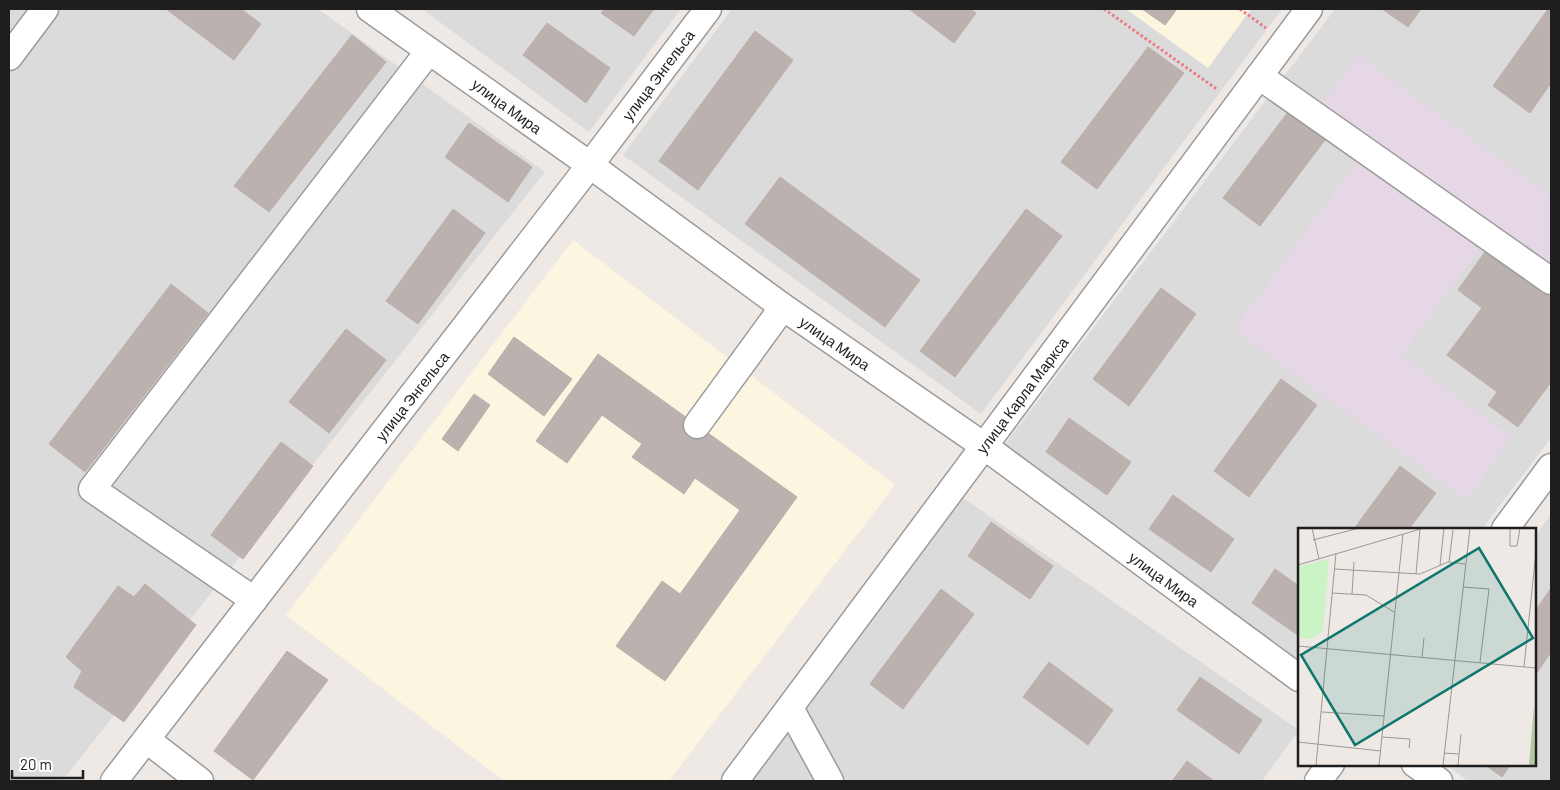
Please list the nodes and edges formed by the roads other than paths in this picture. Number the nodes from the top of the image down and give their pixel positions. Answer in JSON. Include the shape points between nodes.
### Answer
{"nodes":[{"id":1,"x":45,"y":9,"type":"edge"},
{"id":2,"x":370,"y":9,"type":"edge"},
{"id":3,"x":708,"y":9,"type":"edge"},
{"id":4,"x":1309,"y":9,"type":"edge"},
{"id":5,"x":429,"y":51,"type":"junction"},
{"id":6,"x":9,"y":57,"type":"edge"},
{"id":7,"x":1259,"y":76,"type":"junction"},
{"id":8,"x":590,"y":165,"type":"junction"},
{"id":9,"x":1551,"y":281,"type":"edge"},
{"id":10,"x":783,"y":307,"type":"junction"},
{"id":11,"x":697,"y":425,"type":"dead end"},
{"id":12,"x":984,"y":446,"type":"junction"},
{"id":13,"x":1551,"y":467,"type":"edge"},
{"id":14,"x":1506,"y":528,"type":"edge"},
{"id":15,"x":254,"y":600,"type":"junction"},
{"id":16,"x":1298,"y":677,"type":"edge"},
{"id":17,"x":790,"y":708,"type":"junction"},
{"id":18,"x":146,"y":740,"type":"junction"},
{"id":19,"x":1330,"y":765,"type":"edge"},
{"id":20,"x":1416,"y":765,"type":"edge"},
{"id":21,"x":114,"y":781,"type":"edge"},
{"id":22,"x":200,"y":781,"type":"edge"},
{"id":23,"x":735,"y":781,"type":"edge"},
{"id":24,"x":830,"y":781,"type":"edge"},
{"id":25,"x":1318,"y":781,"type":"edge"},
{"id":26,"x":1439,"y":781,"type":"edge"}],
"edges":[{"from":1,"to":6,"type":"street"},
{"from":2,"to":5,"type":"street","name":"улица Мира"},
{"from":3,"to":8,"type":"street","name":"улица Энгельса"},
{"from":4,"to":7,"type":"street","name":"улица Карла Маркса"},
{"from":5,"to":8,"type":"street","name":"улица Мира"},
{"from":5,"to":15,"type":"street","via":[[92,489]]},
{"from":7,"to":9,"type":"street"},
{"from":7,"to":12,"type":"street","name":"улица Карла Маркса"},
{"from":8,"to":10,"type":"street","name":"улица Мира"},
{"from":8,"to":15,"type":"street","name":"улица Энгельса"},
{"from":10,"to":11,"type":"street"},
{"from":10,"to":12,"type":"street","name":"улица Мира"},
{"from":12,"to":16,"type":"street","name":"улица Мира"},
{"from":12,"to":17,"type":"street","name":"улица Карла Маркса"},
{"from":13,"to":14,"type":"street"},
{"from":15,"to":18,"type":"street","name":"улица Энгельса"},
{"from":17,"to":23,"type":"street","name":"улица Карла Маркса"},
{"from":17,"to":24,"type":"street"},
{"from":18,"to":21,"type":"street","name":"улица Энгельса"},
{"from":18,"to":22,"type":"street"},
{"from":19,"to":25,"type":"street"},
{"from":20,"to":26,"type":"street"}]}
